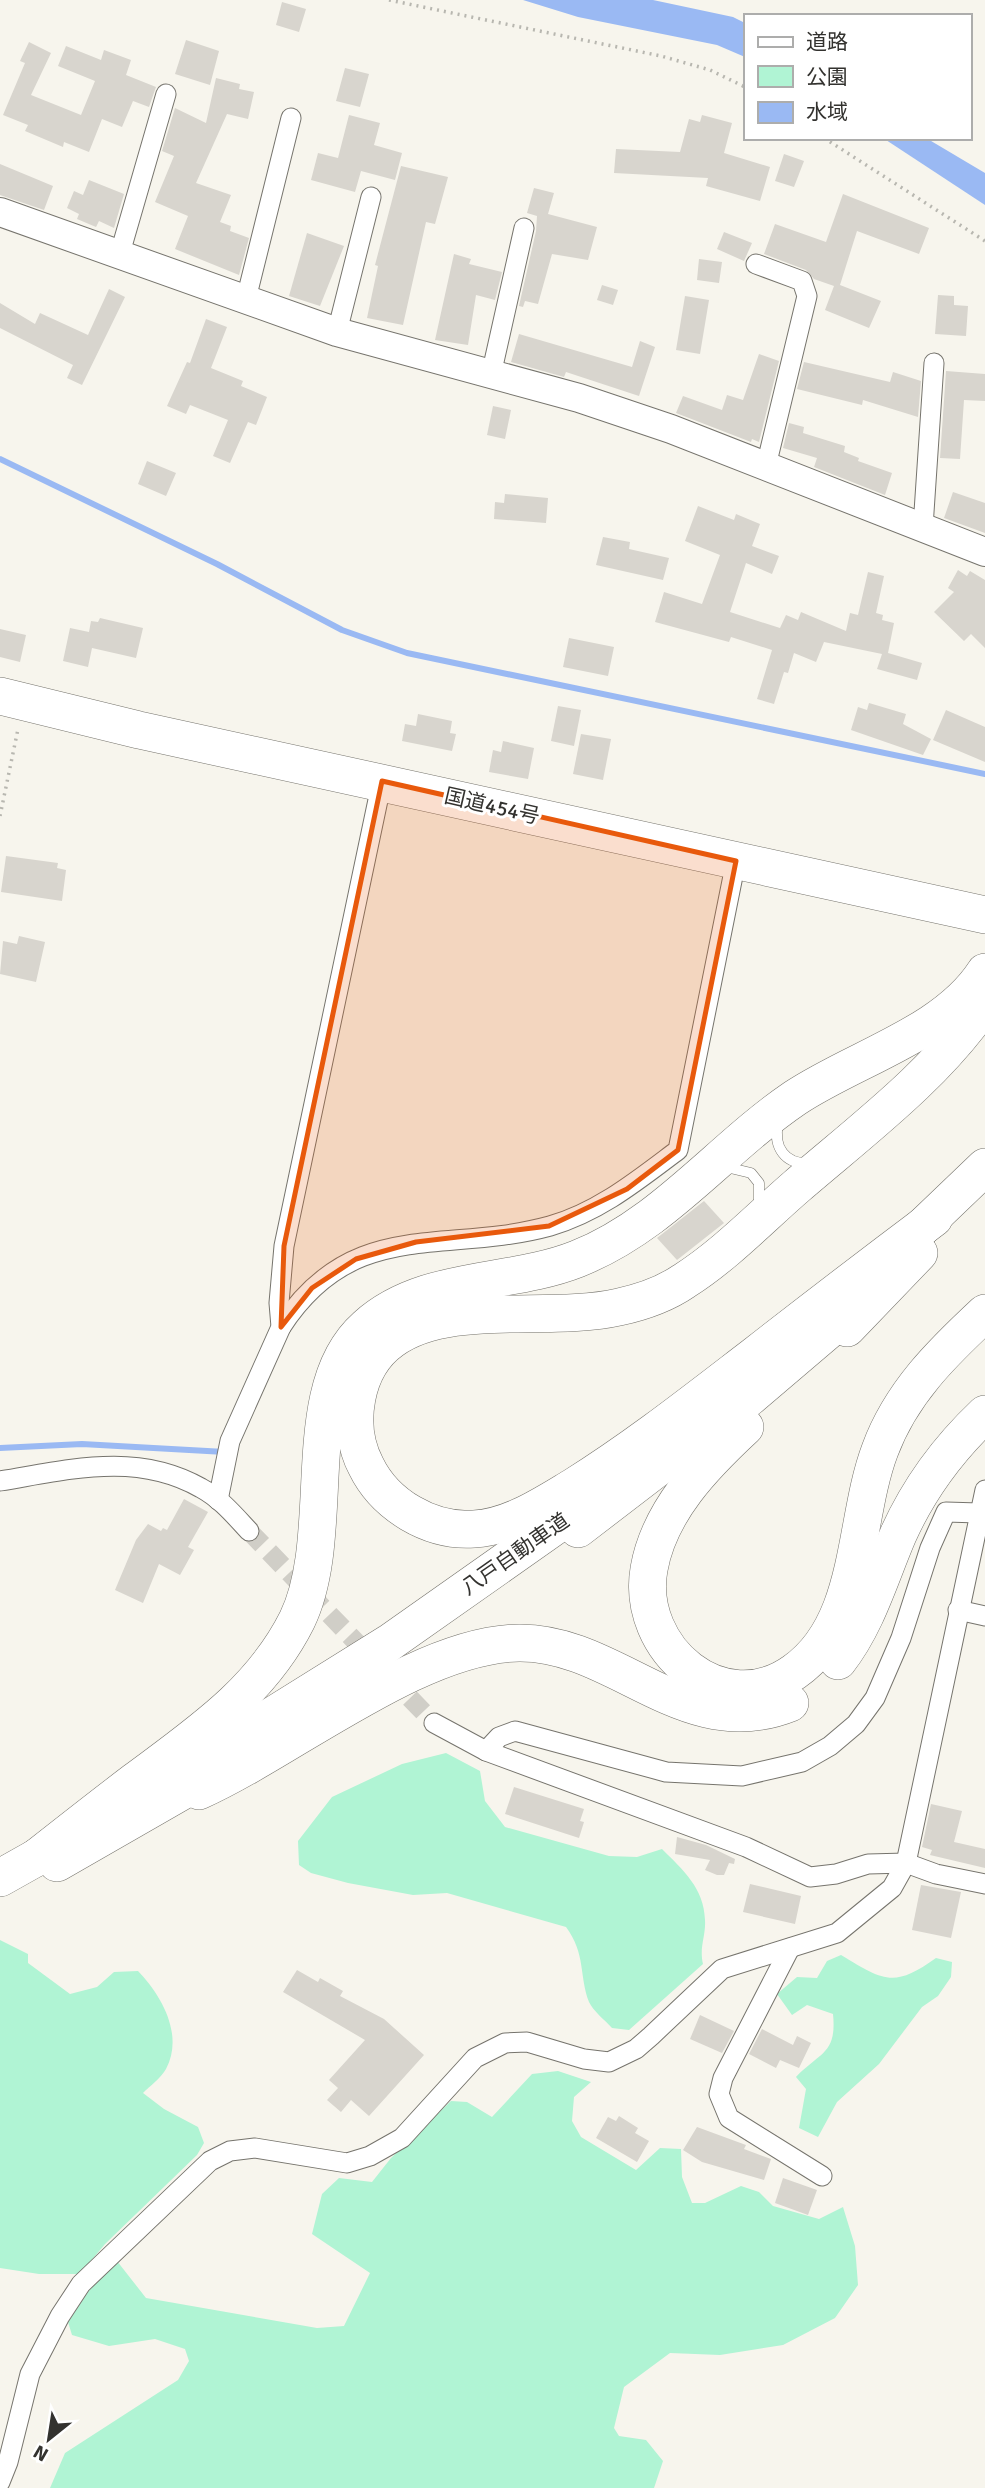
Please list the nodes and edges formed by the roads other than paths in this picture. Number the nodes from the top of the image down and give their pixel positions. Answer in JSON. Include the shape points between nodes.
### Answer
{"nodes":[{"id":1,"x":166,"y":94,"type":"dead end"},
{"id":2,"x":291,"y":118,"type":"dead end"},
{"id":3,"x":371,"y":197,"type":"dead end"},
{"id":4,"x":0,"y":212,"type":"edge"},
{"id":5,"x":524,"y":228,"type":"dead end"},
{"id":6,"x":120,"y":254,"type":"junction"},
{"id":7,"x":756,"y":264,"type":"dead end"},
{"id":8,"x":246,"y":299,"type":"junction"},
{"id":9,"x":337,"y":332,"type":"junction"},
{"id":10,"x":934,"y":363,"type":"dead end"},
{"id":11,"x":491,"y":375,"type":"junction"},
{"id":12,"x":766,"y":466,"type":"junction"},
{"id":13,"x":923,"y":527,"type":"junction"},
{"id":14,"x":985,"y":552,"type":"edge"},
{"id":15,"x":12,"y":700,"type":"edge"},
{"id":16,"x":382,"y":781,"type":"junction"},
{"id":17,"x":736,"y":862,"type":"junction"},
{"id":18,"x":985,"y":915,"type":"edge"},
{"id":19,"x":985,"y":972,"type":"edge"},
{"id":20,"x":985,"y":1003,"type":"edge"},
{"id":21,"x":793,"y":1099,"type":"junction"},
{"id":22,"x":834,"y":1154,"type":"junction"},
{"id":23,"x":985,"y":1167,"type":"edge"},
{"id":24,"x":708,"y":1171,"type":"junction"},
{"id":25,"x":985,"y":1189,"type":"edge"},
{"id":26,"x":934,"y":1218,"type":"junction"},
{"id":27,"x":744,"y":1233,"type":"junction"},
{"id":28,"x":919,"y":1253,"type":"junction"},
{"id":29,"x":985,"y":1313,"type":"edge"},
{"id":30,"x":281,"y":1327,"type":"junction"},
{"id":31,"x":985,"y":1414,"type":"edge"},
{"id":32,"x":0,"y":1482,"type":"edge"},
{"id":33,"x":985,"y":1490,"type":"edge"},
{"id":34,"x":218,"y":1500,"type":"junction"},
{"id":35,"x":979,"y":1513,"type":"junction"},
{"id":36,"x":249,"y":1531,"type":"tunnel mouth"},
{"id":37,"x":958,"y":1610,"type":"junction"},
{"id":38,"x":985,"y":1616,"type":"edge"},
{"id":39,"x":434,"y":1723,"type":"tunnel mouth"},
{"id":40,"x":486,"y":1751,"type":"junction"},
{"id":41,"x":145,"y":1815,"type":"junction"},
{"id":42,"x":36,"y":1858,"type":"junction"},
{"id":43,"x":906,"y":1863,"type":"junction"},
{"id":44,"x":0,"y":1878,"type":"edge"},
{"id":45,"x":985,"y":1884,"type":"edge"},
{"id":46,"x":0,"y":1894,"type":"edge"},
{"id":47,"x":790,"y":1948,"type":"junction"},
{"id":48,"x":822,"y":2176,"type":"dead end"},
{"id":49,"x":0,"y":2482,"type":"edge"}],
"edges":[{"from":1,"to":6,"type":"street"},
{"from":2,"to":8,"type":"street"},
{"from":3,"to":9,"type":"street"},
{"from":4,"to":6,"type":"street"},
{"from":5,"to":11,"type":"street"},
{"from":6,"to":8,"type":"street"},
{"from":7,"to":12,"type":"street","via":[[802,281],[807,296]]},
{"from":8,"to":9,"type":"street"},
{"from":9,"to":11,"type":"street"},
{"from":10,"to":13,"type":"street"},
{"from":11,"to":12,"type":"street","via":[[592,402]]},
{"from":12,"to":13,"type":"street"},
{"from":13,"to":14,"type":"street"},
{"from":15,"to":16,"type":"highway","name":"国道454号"},
{"from":16,"to":17,"type":"highway","name":"国道454号"},
{"from":16,"to":30,"type":"street","via":[[284,1245]]},
{"from":17,"to":18,"type":"highway","name":"国道454号"},
{"from":17,"to":30,"type":"street","via":[[678,1150],[627,1189],[560,1222],[518,1232],[416,1242],[356,1258],[312,1288]]},
{"from":19,"to":21,"type":"highway","via":[[970,993],[942,1016]]},
{"from":20,"to":22,"type":"highway","via":[[950,1048]]},
{"from":21,"to":22,"type":"lane","via":[[777,1126],[779,1150],[787,1159],[801,1163]]},
{"from":21,"to":24,"type":"highway"},
{"from":22,"to":27,"type":"highway"},
{"from":23,"to":26,"type":"highway","name":"八戸自動車道"},
{"from":24,"to":27,"type":"lane","via":[[738,1168],[759,1183],[759,1206]]},
{"from":24,"to":42,"type":"highway","via":[[636,1227],[596,1251],[554,1267],[410,1300],[361,1331],[339,1366],[327,1407],[318,1551],[310,1587],[277,1654],[221,1717]]},
{"from":25,"to":28,"type":"highway","name":"八戸自動車道"},
{"from":26,"to":27,"type":"highway","via":[[629,1452],[519,1517],[473,1529],[426,1521],[391,1499],[366,1467],[355,1431],[358,1394],[374,1358],[401,1334],[417,1325],[453,1317],[564,1316],[624,1306],[682,1283]]},
{"from":26,"to":42,"type":"highway","name":"八戸自動車道","via":[[759,1369],[589,1503],[268,1721]]},
{"from":28,"to":29,"type":"highway","via":[[834,1342],[715,1454],[677,1503],[654,1549],[647,1588],[654,1627],[675,1658],[706,1680],[744,1689],[779,1681],[808,1660],[832,1628],[841,1606],[874,1468],[888,1430],[925,1372]]},
{"from":28,"to":41,"type":"highway","name":"八戸自動車道","via":[[620,1500],[399,1656]]},
{"from":30,"to":34,"type":"street","via":[[230,1441]]},
{"from":31,"to":41,"type":"highway","via":[[954,1445],[923,1488],[842,1656],[796,1701],[757,1713],[715,1713],[562,1650],[502,1644],[435,1662],[222,1780]]},
{"from":32,"to":34,"type":"street","via":[[101,1464],[175,1477]]},
{"from":33,"to":35,"type":"street"},
{"from":34,"to":36,"type":"street"},
{"from":35,"to":37,"type":"street"},
{"from":35,"to":40,"type":"street","via":[[946,1512],[875,1698],[856,1724],[802,1762],[742,1776],[666,1772],[515,1731],[499,1737]]},
{"from":37,"to":38,"type":"street"},
{"from":37,"to":43,"type":"street"},
{"from":39,"to":40,"type":"street"},
{"from":40,"to":43,"type":"street","via":[[746,1847],[810,1877],[868,1864]]},
{"from":41,"to":46,"type":"highway","name":"八戸自動車道"},
{"from":42,"to":44,"type":"highway","name":"八戸自動車道"},
{"from":43,"to":45,"type":"street"},
{"from":43,"to":47,"type":"street","via":[[892,1888],[861,1916],[837,1933]]},
{"from":47,"to":48,"type":"street","via":[[719,2094],[729,2118]]},
{"from":47,"to":49,"type":"street","via":[[722,1969],[636,2049],[609,2062],[527,2042],[505,2043],[475,2058],[402,2138],[370,2157],[346,2163],[255,2148],[230,2151],[210,2161],[81,2284],[60,2316],[30,2374]]}]}
